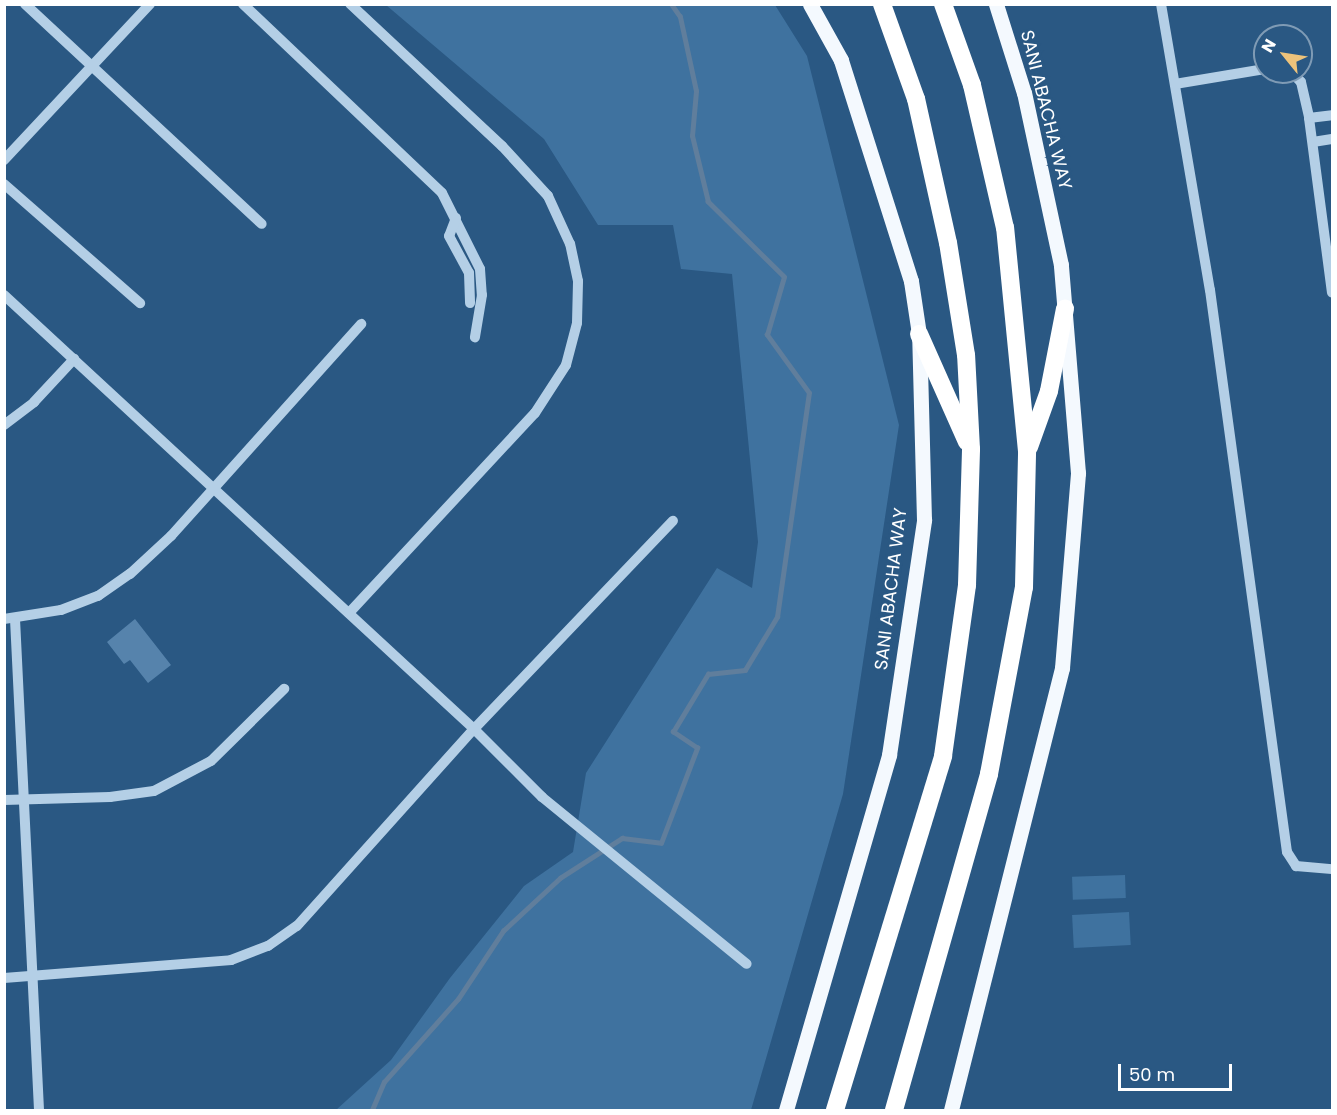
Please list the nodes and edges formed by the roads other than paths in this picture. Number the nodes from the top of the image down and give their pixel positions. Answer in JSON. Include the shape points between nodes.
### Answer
{"nodes":[{"id":1,"x":25,"y":4,"type":"edge"},
{"id":2,"x":150,"y":4,"type":"edge"},
{"id":3,"x":243,"y":4,"type":"edge"},
{"id":4,"x":350,"y":4,"type":"edge"},
{"id":5,"x":810,"y":4,"type":"edge"},
{"id":6,"x":882,"y":4,"type":"edge"},
{"id":7,"x":943,"y":4,"type":"edge"},
{"id":8,"x":996,"y":4,"type":"edge"},
{"id":9,"x":1161,"y":4,"type":"edge"},
{"id":10,"x":92,"y":67,"type":"junction"},
{"id":11,"x":1253,"y":71,"type":"edge"},
{"id":12,"x":1175,"y":84,"type":"junction"},
{"id":13,"x":1301,"y":84,"type":"edge"},
{"id":14,"x":1332,"y":115,"type":"edge"},
{"id":15,"x":1309,"y":118,"type":"junction"},
{"id":16,"x":1332,"y":139,"type":"edge"},
{"id":17,"x":1313,"y":142,"type":"junction"},
{"id":18,"x":4,"y":160,"type":"edge"},
{"id":19,"x":4,"y":184,"type":"edge"},
{"id":20,"x":456,"y":218,"type":"junction"},
{"id":21,"x":262,"y":224,"type":"dead end"},
{"id":22,"x":1332,"y":292,"type":"edge"},
{"id":23,"x":4,"y":295,"type":"edge"},
{"id":24,"x":140,"y":303,"type":"dead end"},
{"id":25,"x":470,"y":303,"type":"dead end"},
{"id":26,"x":1065,"y":309,"type":"junction"},
{"id":27,"x":361,"y":324,"type":"dead end"},
{"id":28,"x":919,"y":334,"type":"junction"},
{"id":29,"x":475,"y":338,"type":"dead end"},
{"id":30,"x":74,"y":359,"type":"junction"},
{"id":31,"x":4,"y":425,"type":"edge"},
{"id":32,"x":971,"y":449,"type":"junction"},
{"id":33,"x":1027,"y":451,"type":"junction"},
{"id":34,"x":213,"y":488,"type":"junction"},
{"id":35,"x":673,"y":521,"type":"dead end"},
{"id":36,"x":349,"y":613,"type":"junction"},
{"id":37,"x":10,"y":619,"type":"edge"},
{"id":38,"x":284,"y":689,"type":"dead end"},
{"id":39,"x":474,"y":729,"type":"junction"},
{"id":40,"x":4,"y":800,"type":"edge"},
{"id":41,"x":24,"y":800,"type":"junction"},
{"id":42,"x":1332,"y":869,"type":"edge"},
{"id":43,"x":747,"y":963,"type":"dead end"},
{"id":44,"x":33,"y":977,"type":"junction"},
{"id":45,"x":4,"y":978,"type":"edge"},
{"id":46,"x":39,"y":1110,"type":"edge"},
{"id":47,"x":786,"y":1110,"type":"edge"},
{"id":48,"x":835,"y":1110,"type":"edge"},
{"id":49,"x":894,"y":1110,"type":"edge"},
{"id":50,"x":951,"y":1110,"type":"edge"}],
"edges":[{"from":1,"to":10,"type":"street"},
{"from":2,"to":10,"type":"street"},
{"from":3,"to":20,"type":"street","via":[[442,193]]},
{"from":4,"to":36,"type":"street","via":[[501,146],[548,196],[570,244],[578,281],[576,323],[566,365],[536,413]]},
{"from":5,"to":28,"type":"main road","name":"SANI ABACHA WAY","via":[[841,60],[911,281]]},
{"from":6,"to":32,"type":"highway","via":[[916,99],[948,243],[966,355]]},
{"from":7,"to":33,"type":"highway","via":[[972,85],[1005,228]]},
{"from":8,"to":26,"type":"main road","name":"SANI ABACHA WAY","via":[[1024,93],[1061,265]]},
{"from":9,"to":12,"type":"street"},
{"from":10,"to":18,"type":"street"},
{"from":10,"to":21,"type":"street"},
{"from":11,"to":12,"type":"street"},
{"from":12,"to":42,"type":"street","via":[[1210,290],[1287,852],[1296,866]]},
{"from":13,"to":15,"type":"street"},
{"from":14,"to":15,"type":"street"},
{"from":15,"to":17,"type":"street"},
{"from":16,"to":17,"type":"street"},
{"from":17,"to":22,"type":"street"},
{"from":19,"to":24,"type":"street"},
{"from":20,"to":25,"type":"street","via":[[449,236],[469,273]]},
{"from":20,"to":29,"type":"street","via":[[480,269],[482,295]]},
{"from":23,"to":30,"type":"street"},
{"from":26,"to":33,"type":"highway","via":[[1049,391]]},
{"from":26,"to":50,"type":"main road","name":"SANI ABACHA WAY","via":[[1078,473],[1062,668]]},
{"from":27,"to":34,"type":"street"},
{"from":28,"to":32,"type":"highway"},
{"from":28,"to":47,"type":"main road","name":"SANI ABACHA WAY","via":[[924,520],[889,755]]},
{"from":30,"to":31,"type":"street","via":[[34,402]]},
{"from":30,"to":34,"type":"street"},
{"from":32,"to":48,"type":"highway","via":[[967,585],[943,756]]},
{"from":33,"to":49,"type":"highway","via":[[1024,587],[989,774]]},
{"from":34,"to":36,"type":"street"},
{"from":34,"to":37,"type":"street","via":[[138,567],[98,596],[61,610]]},
{"from":35,"to":39,"type":"street"},
{"from":36,"to":39,"type":"street"},
{"from":37,"to":41,"type":"street"},
{"from":38,"to":41,"type":"street","via":[[211,761],[154,791]]},
{"from":39,"to":43,"type":"street","via":[[542,797]]},
{"from":39,"to":44,"type":"street","via":[[297,926],[268,946],[231,960]]},
{"from":40,"to":41,"type":"street"},
{"from":41,"to":44,"type":"street"},
{"from":44,"to":45,"type":"street"},
{"from":44,"to":46,"type":"street"}]}
